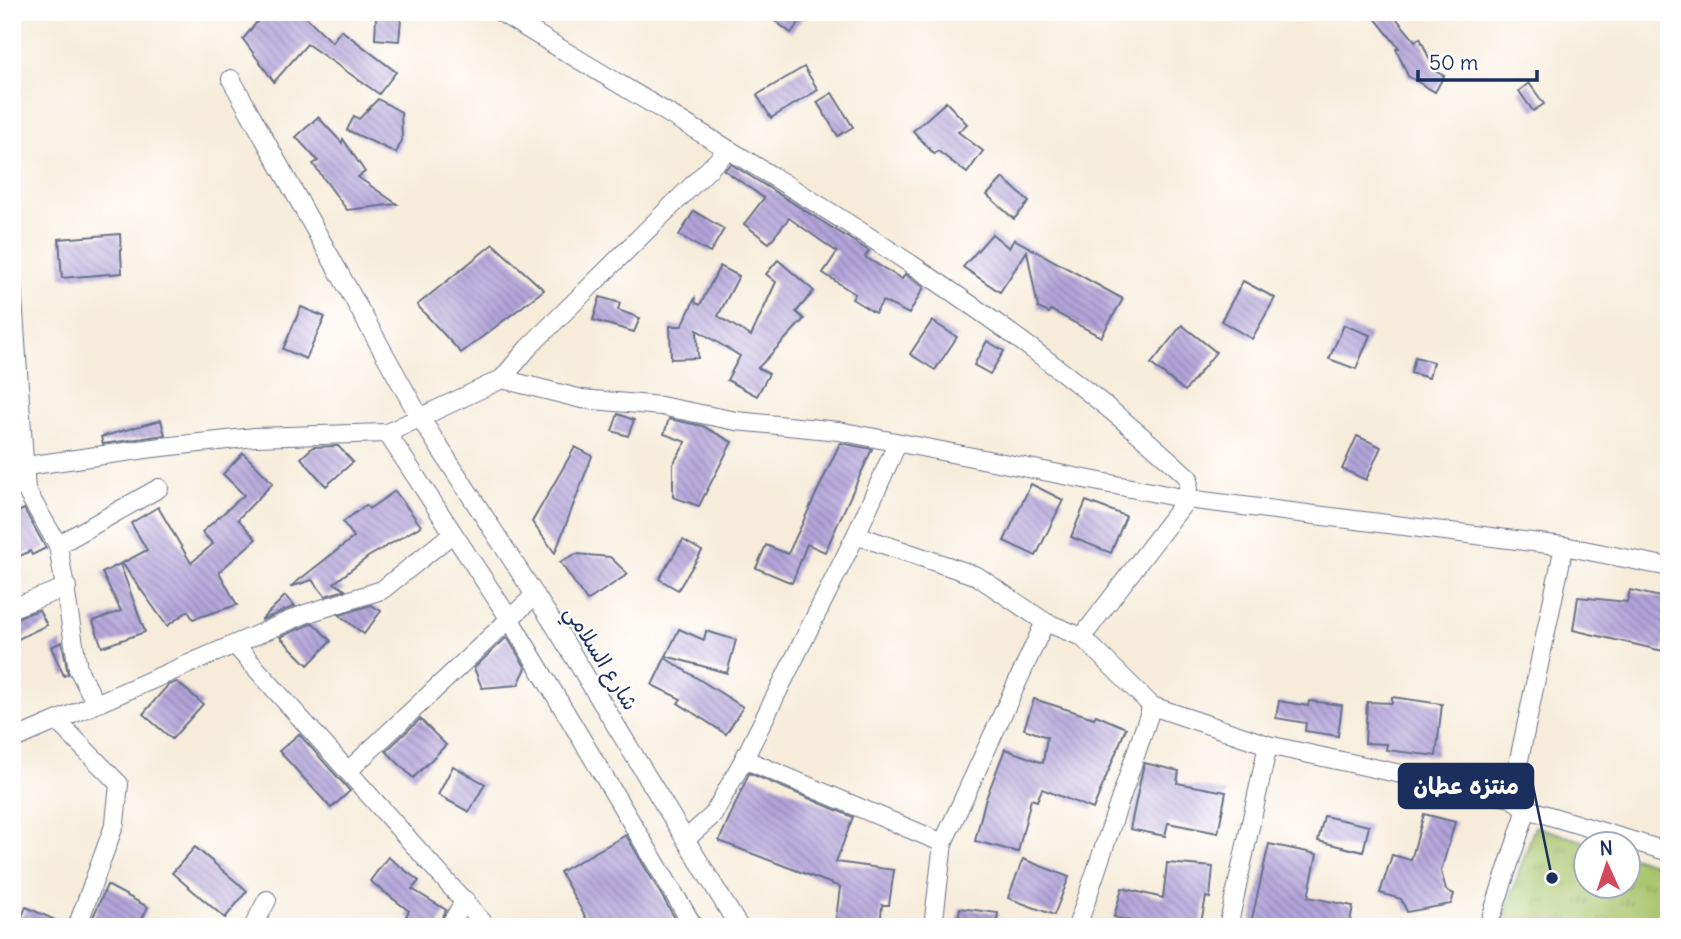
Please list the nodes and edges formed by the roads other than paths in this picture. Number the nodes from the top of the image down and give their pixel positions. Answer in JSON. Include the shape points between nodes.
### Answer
{"nodes":[{"id":1,"x":500,"y":12,"type":"edge"},
{"id":2,"x":232,"y":79,"type":"dead end"},
{"id":3,"x":727,"y":151,"type":"junction"},
{"id":4,"x":12,"y":283,"type":"edge"},
{"id":5,"x":502,"y":379,"type":"junction"},
{"id":6,"x":419,"y":416,"type":"junction"},
{"id":7,"x":387,"y":433,"type":"junction"},
{"id":8,"x":897,"y":444,"type":"junction"},
{"id":9,"x":18,"y":468,"type":"edge"},
{"id":10,"x":159,"y":488,"type":"dead end"},
{"id":11,"x":1187,"y":499,"type":"junction"},
{"id":12,"x":452,"y":534,"type":"junction"},
{"id":13,"x":856,"y":535,"type":"junction"},
{"id":14,"x":58,"y":545,"type":"junction"},
{"id":15,"x":1564,"y":546,"type":"junction"},
{"id":16,"x":1669,"y":567,"type":"edge"},
{"id":17,"x":67,"y":587,"type":"junction"},
{"id":18,"x":535,"y":595,"type":"junction"},
{"id":19,"x":12,"y":608,"type":"edge"},
{"id":20,"x":509,"y":618,"type":"junction"},
{"id":21,"x":1045,"y":622,"type":"junction"},
{"id":22,"x":1082,"y":638,"type":"junction"},
{"id":23,"x":236,"y":646,"type":"junction"},
{"id":24,"x":96,"y":704,"type":"junction"},
{"id":25,"x":1152,"y":706,"type":"junction"},
{"id":26,"x":57,"y":721,"type":"junction"},
{"id":27,"x":12,"y":740,"type":"edge"},
{"id":28,"x":1268,"y":745,"type":"junction"},
{"id":29,"x":744,"y":759,"type":"junction"},
{"id":30,"x":348,"y":771,"type":"junction"},
{"id":31,"x":1511,"y":798,"type":"junction"},
{"id":32,"x":1527,"y":809,"type":"junction"},
{"id":33,"x":685,"y":839,"type":"junction"},
{"id":34,"x":943,"y":843,"type":"junction"},
{"id":35,"x":1669,"y":852,"type":"edge"},
{"id":36,"x":267,"y":900,"type":"dead end"},
{"id":37,"x":465,"y":900,"type":"junction"},
{"id":38,"x":77,"y":927,"type":"edge"},
{"id":39,"x":253,"y":927,"type":"edge"},
{"id":40,"x":449,"y":927,"type":"edge"},
{"id":41,"x":487,"y":927,"type":"edge"},
{"id":42,"x":694,"y":927,"type":"edge"},
{"id":43,"x":739,"y":927,"type":"edge"},
{"id":44,"x":933,"y":927,"type":"edge"},
{"id":45,"x":1076,"y":927,"type":"edge"},
{"id":46,"x":1228,"y":927,"type":"edge"},
{"id":47,"x":1489,"y":927,"type":"edge"}],
"edges":[{"from":1,"to":3,"type":"street"},
{"from":2,"to":6,"type":"street","name":"شارع السلامي"},
{"from":3,"to":5,"type":"street","via":[[527,348]]},
{"from":3,"to":11,"type":"street","via":[[927,275],[1132,426],[1189,478]]},
{"from":4,"to":9,"type":"street"},
{"from":5,"to":6,"type":"street"},
{"from":5,"to":8,"type":"street","via":[[582,399],[839,431]]},
{"from":6,"to":7,"type":"street"},
{"from":6,"to":18,"type":"street","name":"شارع السلامي"},
{"from":7,"to":9,"type":"street","via":[[255,438]]},
{"from":7,"to":12,"type":"street"},
{"from":8,"to":11,"type":"street"},
{"from":8,"to":13,"type":"street"},
{"from":9,"to":14,"type":"street"},
{"from":10,"to":14,"type":"street"},
{"from":11,"to":15,"type":"street"},
{"from":11,"to":22,"type":"street"},
{"from":12,"to":20,"type":"street"},
{"from":12,"to":23,"type":"street","via":[[382,590],[305,614]]},
{"from":13,"to":21,"type":"street","via":[[977,576]]},
{"from":13,"to":29,"type":"street"},
{"from":14,"to":17,"type":"street"},
{"from":15,"to":16,"type":"street"},
{"from":15,"to":31,"type":"street"},
{"from":17,"to":19,"type":"street"},
{"from":17,"to":24,"type":"street","via":[[78,669]]},
{"from":18,"to":20,"type":"street"},
{"from":18,"to":33,"type":"street","name":"شارع السلامي"},
{"from":20,"to":30,"type":"street"},
{"from":20,"to":42,"type":"street"},
{"from":21,"to":22,"type":"street"},
{"from":21,"to":34,"type":"street"},
{"from":22,"to":25,"type":"street"},
{"from":23,"to":24,"type":"street"},
{"from":23,"to":30,"type":"street"},
{"from":24,"to":26,"type":"street"},
{"from":25,"to":28,"type":"street"},
{"from":25,"to":45,"type":"street"},
{"from":26,"to":27,"type":"street"},
{"from":26,"to":38,"type":"street","via":[[119,784],[115,823]]},
{"from":28,"to":31,"type":"street"},
{"from":28,"to":46,"type":"street"},
{"from":29,"to":33,"type":"street","via":[[713,815]]},
{"from":29,"to":34,"type":"street"},
{"from":30,"to":37,"type":"street"},
{"from":31,"to":32,"type":"street"},
{"from":32,"to":35,"type":"street"},
{"from":32,"to":47,"type":"street"},
{"from":33,"to":43,"type":"street","name":"شارع السلامي"},
{"from":34,"to":44,"type":"street"},
{"from":36,"to":39,"type":"street"},
{"from":37,"to":40,"type":"street"},
{"from":37,"to":41,"type":"street"}]}
